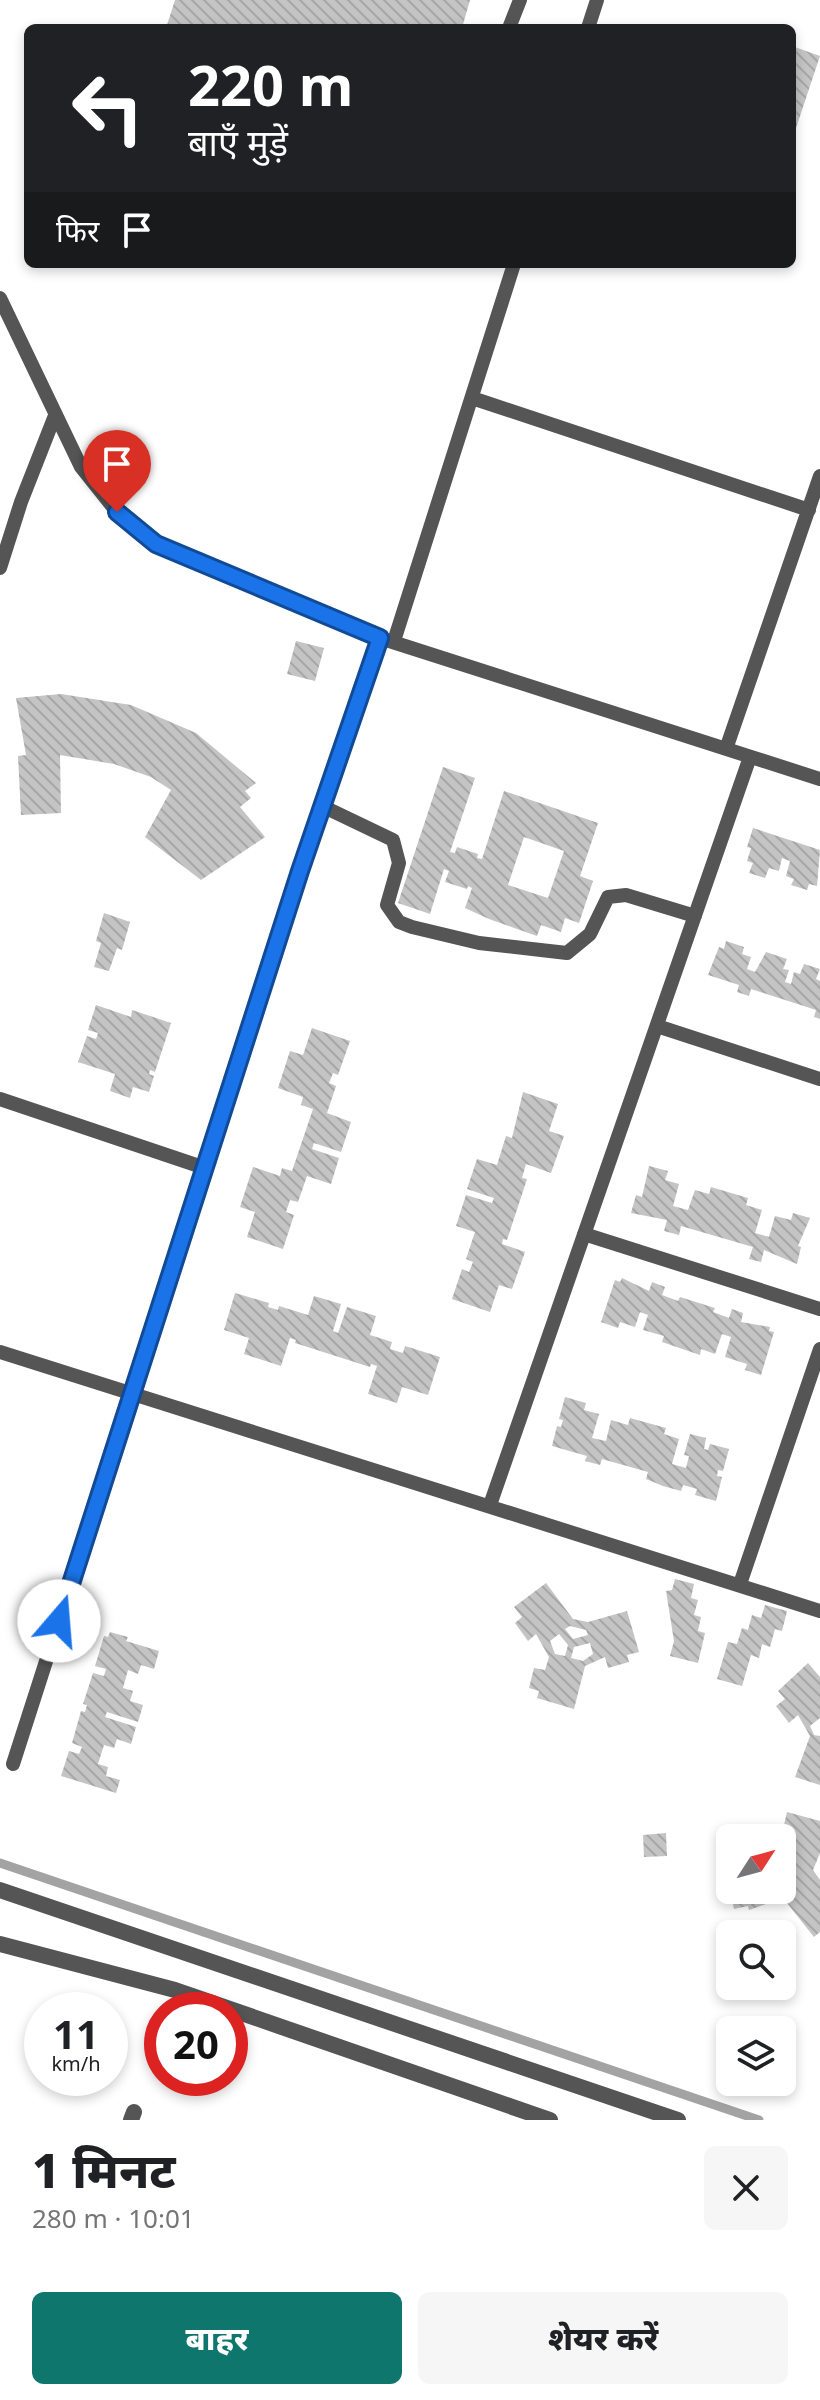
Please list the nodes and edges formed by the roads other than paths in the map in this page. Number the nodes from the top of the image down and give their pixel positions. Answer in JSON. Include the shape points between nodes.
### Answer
{"nodes":[{"id":1,"x":520,"y":0,"type":"edge"},
{"id":2,"x":597,"y":0,"type":"edge"},
{"id":3,"x":511,"y":24,"type":"edge"},
{"id":4,"x":589,"y":24,"type":"edge"},
{"id":5,"x":513,"y":268,"type":"edge"},
{"id":6,"x":0,"y":298,"type":"edge"},
{"id":7,"x":472,"y":398,"type":"junction"},
{"id":8,"x":54,"y":418,"type":"junction"},
{"id":9,"x":820,"y":476,"type":"edge"},
{"id":10,"x":809,"y":510,"type":"junction"},
{"id":11,"x":0,"y":568,"type":"edge"},
{"id":12,"x":387,"y":639,"type":"junction"},
{"id":13,"x":726,"y":749,"type":"junction"},
{"id":14,"x":750,"y":757,"type":"junction"},
{"id":15,"x":820,"y":779,"type":"edge"},
{"id":16,"x":322,"y":806,"type":"junction"},
{"id":17,"x":695,"y":916,"type":"junction"},
{"id":18,"x":657,"y":1026,"type":"junction"},
{"id":19,"x":820,"y":1079,"type":"edge"},
{"id":20,"x":0,"y":1099,"type":"edge"},
{"id":21,"x":205,"y":1168,"type":"junction"},
{"id":22,"x":584,"y":1234,"type":"junction"},
{"id":23,"x":820,"y":1309,"type":"edge"},
{"id":24,"x":820,"y":1349,"type":"edge"},
{"id":25,"x":0,"y":1352,"type":"edge"},
{"id":26,"x":132,"y":1393,"type":"junction"},
{"id":27,"x":490,"y":1505,"type":"junction"},
{"id":28,"x":740,"y":1584,"type":"junction"},
{"id":29,"x":820,"y":1611,"type":"edge"},
{"id":30,"x":13,"y":1764,"type":"dead end"},
{"id":31,"x":0,"y":1890,"type":"edge"},
{"id":32,"x":0,"y":1944,"type":"edge"},
{"id":33,"x":550,"y":2120,"type":"edge"},
{"id":34,"x":678,"y":2120,"type":"edge"}],
"edges":[{"from":1,"to":3,"type":"lane"},
{"from":2,"to":4,"type":"lane"},
{"from":5,"to":7,"type":"lane"},
{"from":6,"to":8,"type":"lane"},
{"from":7,"to":10,"type":"lane"},
{"from":7,"to":12,"type":"lane"},
{"from":8,"to":11,"type":"lane"},
{"from":8,"to":12,"type":"lane","via":[[81,467],[117,512],[156,544]]},
{"from":9,"to":10,"type":"lane"},
{"from":10,"to":13,"type":"lane"},
{"from":12,"to":13,"type":"lane"},
{"from":12,"to":16,"type":"lane"},
{"from":13,"to":14,"type":"lane"},
{"from":14,"to":15,"type":"lane"},
{"from":14,"to":17,"type":"lane"},
{"from":16,"to":17,"type":"lane","via":[[393,840],[399,863],[387,905],[399,922],[412,927],[479,943],[567,953],[590,934],[608,897],[626,895]]},
{"from":16,"to":21,"type":"lane"},
{"from":17,"to":18,"type":"lane"},
{"from":18,"to":19,"type":"lane"},
{"from":18,"to":22,"type":"lane"},
{"from":20,"to":21,"type":"lane"},
{"from":21,"to":26,"type":"lane"},
{"from":22,"to":23,"type":"lane"},
{"from":22,"to":27,"type":"lane"},
{"from":24,"to":28,"type":"lane"},
{"from":25,"to":26,"type":"lane"},
{"from":26,"to":27,"type":"lane"},
{"from":26,"to":30,"type":"lane"},
{"from":27,"to":28,"type":"lane"},
{"from":28,"to":29,"type":"lane"},
{"from":31,"to":34,"type":"street"},
{"from":32,"to":33,"type":"street","via":[[175,1990]]}]}
